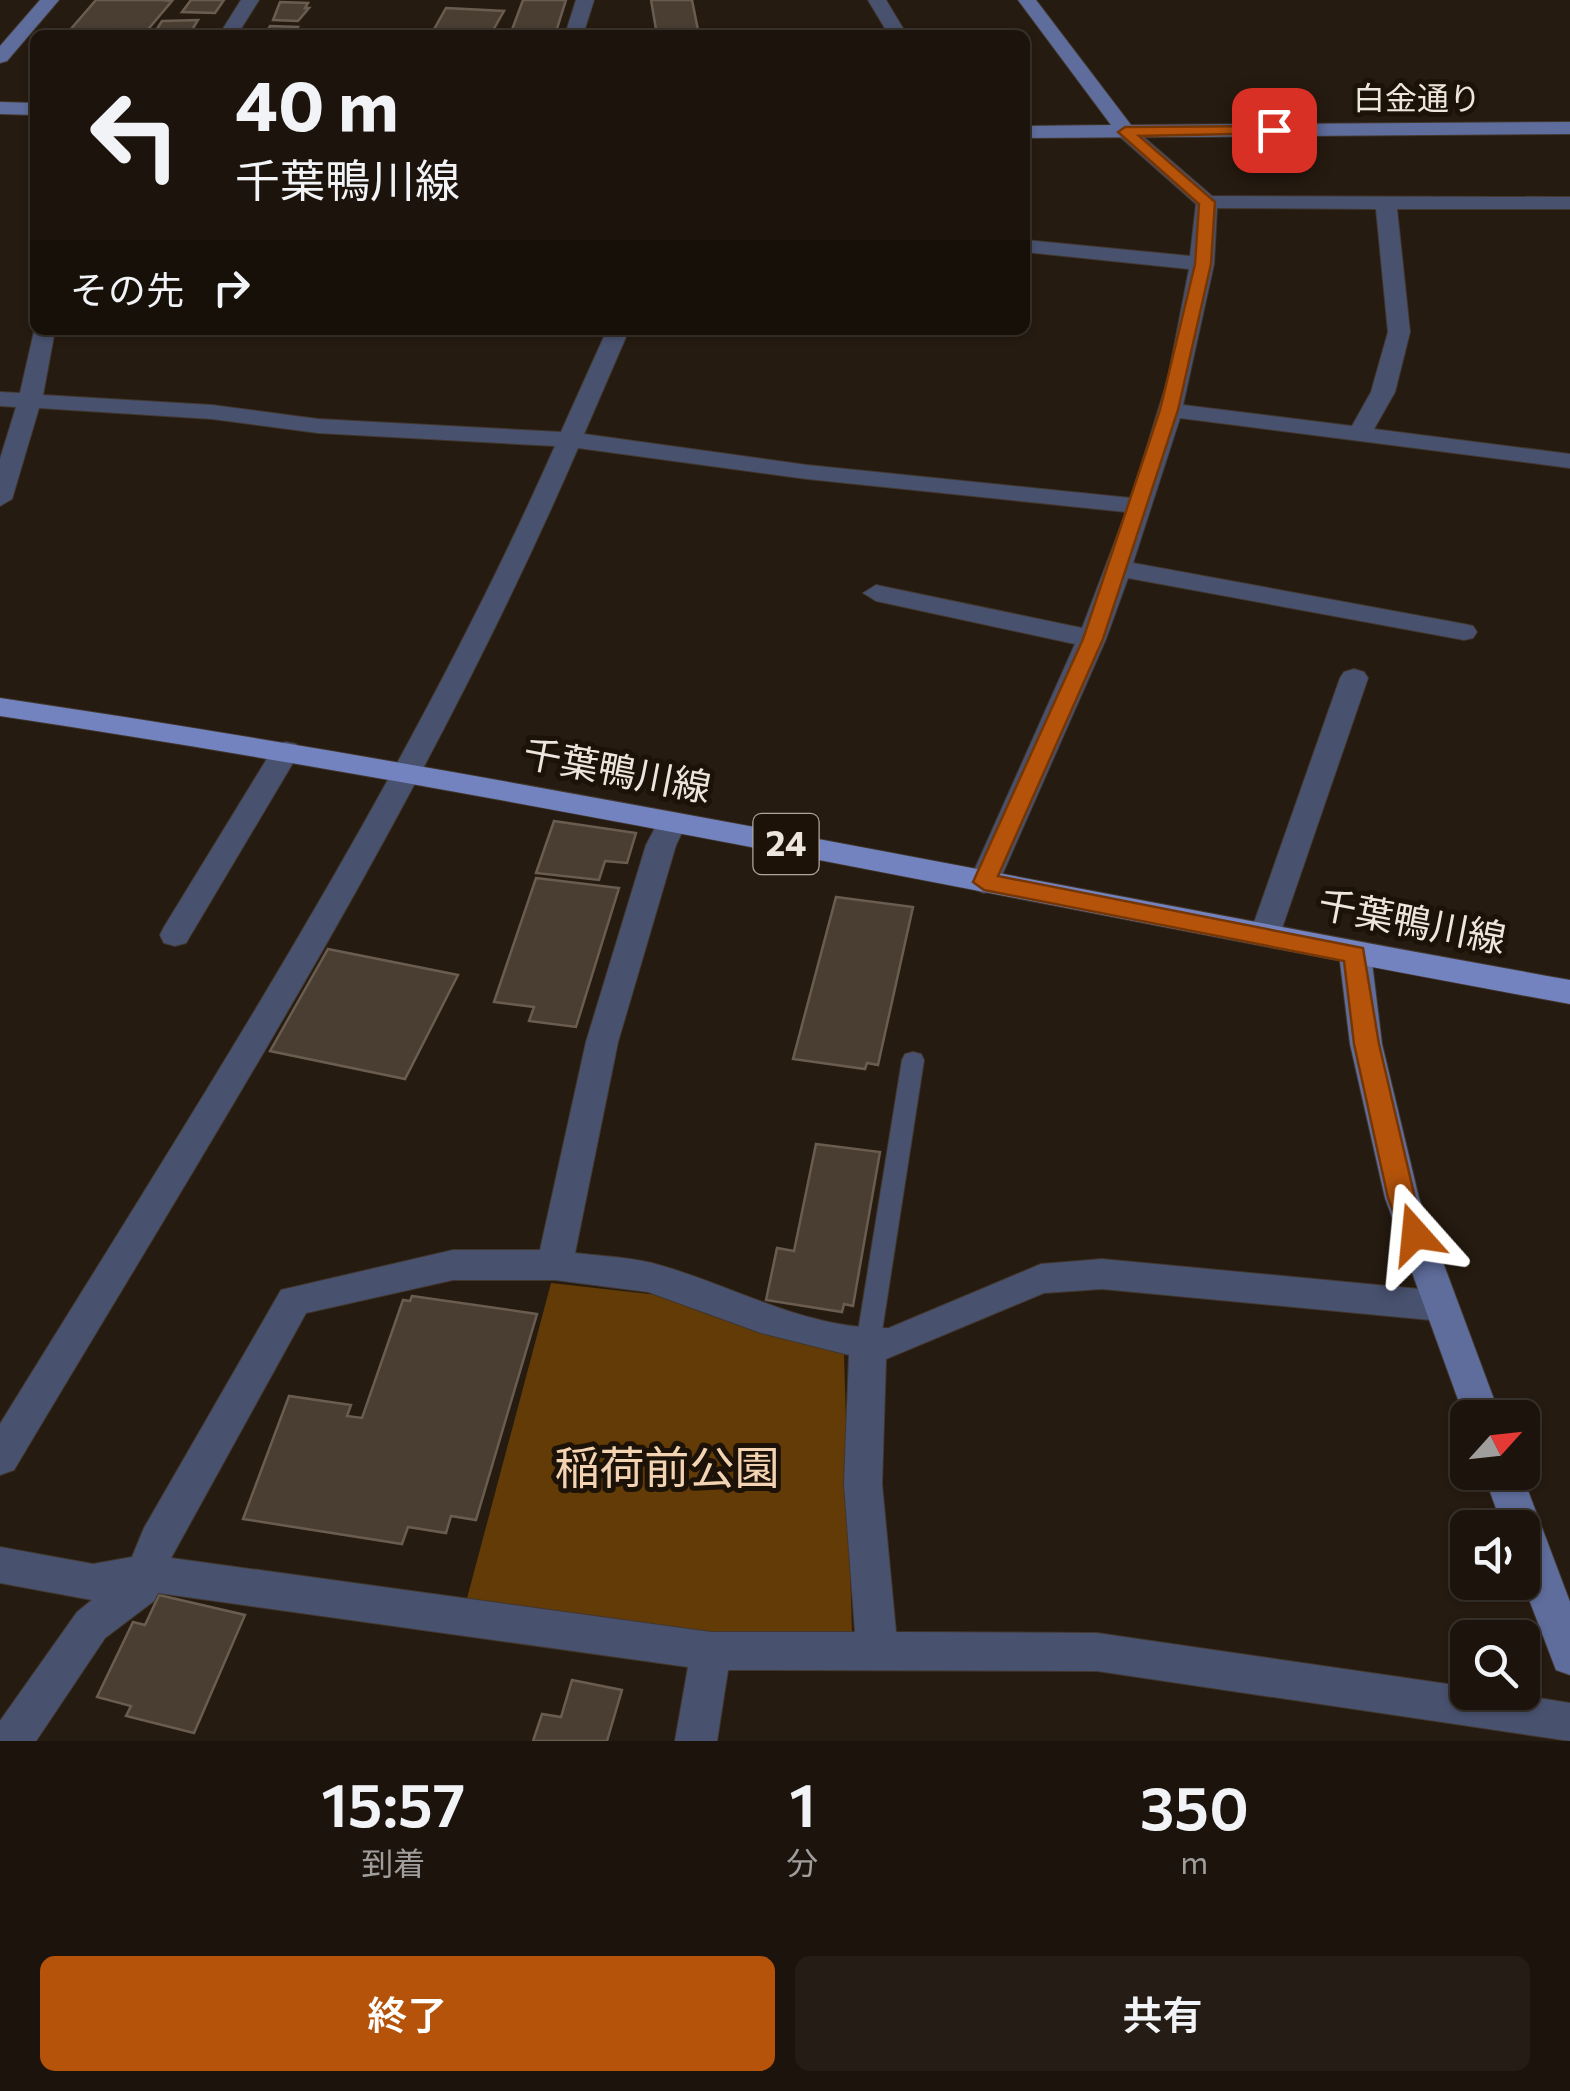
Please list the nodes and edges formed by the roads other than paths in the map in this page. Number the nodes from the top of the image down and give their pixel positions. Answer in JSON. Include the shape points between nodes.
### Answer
{"nodes":[{"id":1,"x":50,"y":0,"type":"edge"},
{"id":2,"x":250,"y":0,"type":"edge"},
{"id":3,"x":585,"y":0,"type":"edge"},
{"id":4,"x":877,"y":0,"type":"edge"},
{"id":5,"x":1027,"y":0,"type":"edge"},
{"id":6,"x":231,"y":30,"type":"edge"},
{"id":7,"x":576,"y":30,"type":"edge"},
{"id":8,"x":895,"y":30,"type":"edge"},
{"id":9,"x":0,"y":57,"type":"edge"},
{"id":10,"x":0,"y":108,"type":"edge"},
{"id":11,"x":30,"y":109,"type":"edge"},
{"id":12,"x":1570,"y":128,"type":"edge"},
{"id":13,"x":1030,"y":132,"type":"edge"},
{"id":14,"x":1125,"y":132,"type":"junction"},
{"id":15,"x":1207,"y":202,"type":"junction"},
{"id":16,"x":1386,"y":202,"type":"junction"},
{"id":17,"x":1570,"y":202,"type":"edge"},
{"id":18,"x":1030,"y":247,"type":"edge"},
{"id":19,"x":1203,"y":264,"type":"junction"},
{"id":20,"x":43,"y":335,"type":"edge"},
{"id":21,"x":616,"y":335,"type":"edge"},
{"id":22,"x":0,"y":399,"type":"edge"},
{"id":23,"x":30,"y":401,"type":"junction"},
{"id":24,"x":1169,"y":410,"type":"junction"},
{"id":25,"x":1358,"y":434,"type":"junction"},
{"id":26,"x":573,"y":440,"type":"junction"},
{"id":27,"x":1570,"y":461,"type":"edge"},
{"id":28,"x":0,"y":498,"type":"edge"},
{"id":29,"x":1140,"y":506,"type":"junction"},
{"id":30,"x":1118,"y":568,"type":"junction"},
{"id":31,"x":876,"y":593,"type":"dead end"},
{"id":32,"x":1464,"y":632,"type":"dead end"},
{"id":33,"x":1093,"y":639,"type":"junction"},
{"id":34,"x":1354,"y":678,"type":"dead end"},
{"id":35,"x":0,"y":707,"type":"edge"},
{"id":36,"x":286,"y":751,"type":"junction"},
{"id":37,"x":407,"y":772,"type":"junction"},
{"id":38,"x":672,"y":822,"type":"junction"},
{"id":39,"x":984,"y":882,"type":"junction"},
{"id":40,"x":1264,"y":934,"type":"junction"},
{"id":41,"x":174,"y":935,"type":"dead end"},
{"id":42,"x":1355,"y":954,"type":"junction"},
{"id":43,"x":1570,"y":992,"type":"edge"},
{"id":44,"x":913,"y":1060,"type":"dead end"},
{"id":45,"x":555,"y":1265,"type":"junction"},
{"id":46,"x":1441,"y":1306,"type":"junction"},
{"id":47,"x":868,"y":1344,"type":"junction"},
{"id":48,"x":1475,"y":1400,"type":"edge"},
{"id":49,"x":0,"y":1458,"type":"edge"},
{"id":50,"x":1509,"y":1490,"type":"edge"},
{"id":51,"x":0,"y":1566,"type":"edge"},
{"id":52,"x":148,"y":1573,"type":"junction"},
{"id":53,"x":1566,"y":1633,"type":"edge"},
{"id":54,"x":711,"y":1651,"type":"junction"},
{"id":55,"x":877,"y":1651,"type":"junction"},
{"id":56,"x":1570,"y":1723,"type":"edge"},
{"id":57,"x":10,"y":1741,"type":"edge"},
{"id":58,"x":696,"y":1741,"type":"edge"}],
"edges":[{"from":1,"to":9,"type":"street"},
{"from":2,"to":6,"type":"street"},
{"from":3,"to":7,"type":"street"},
{"from":4,"to":8,"type":"street"},
{"from":5,"to":14,"type":"street"},
{"from":10,"to":11,"type":"street"},
{"from":12,"to":14,"type":"street","name":"白金通り"},
{"from":13,"to":14,"type":"street","name":"白金通り"},
{"from":14,"to":15,"type":"street"},
{"from":15,"to":16,"type":"street"},
{"from":15,"to":19,"type":"street"},
{"from":16,"to":17,"type":"street"},
{"from":16,"to":25,"type":"street","via":[[1399,332],[1383,392]]},
{"from":18,"to":19,"type":"street"},
{"from":19,"to":24,"type":"street"},
{"from":20,"to":23,"type":"street"},
{"from":21,"to":26,"type":"street"},
{"from":22,"to":23,"type":"street"},
{"from":23,"to":26,"type":"street"},
{"from":23,"to":28,"type":"street"},
{"from":24,"to":25,"type":"street"},
{"from":24,"to":29,"type":"street"},
{"from":25,"to":27,"type":"street"},
{"from":26,"to":29,"type":"street"},
{"from":26,"to":37,"type":"street"},
{"from":29,"to":30,"type":"street"},
{"from":30,"to":32,"type":"street"},
{"from":30,"to":33,"type":"street"},
{"from":31,"to":33,"type":"street"},
{"from":33,"to":39,"type":"street"},
{"from":34,"to":40,"type":"street"},
{"from":35,"to":36,"type":"main road","name":"千葉鴨川線","number":"24"},
{"from":36,"to":37,"type":"main road","name":"千葉鴨川線","number":"24"},
{"from":36,"to":41,"type":"street"},
{"from":37,"to":38,"type":"main road","name":"千葉鴨川線","number":"24"},
{"from":37,"to":49,"type":"street"},
{"from":38,"to":39,"type":"main road","name":"千葉鴨川線","number":"24"},
{"from":38,"to":45,"type":"street","via":[[602,1042]]},
{"from":39,"to":40,"type":"main road","name":"千葉鴨川線","number":"24"},
{"from":40,"to":42,"type":"main road","name":"千葉鴨川線","number":"24"},
{"from":42,"to":43,"type":"main road","name":"千葉鴨川線","number":"24"},
{"from":42,"to":46,"type":"street","via":[[1366,1044],[1402,1198]]},
{"from":44,"to":47,"type":"lane"},
{"from":45,"to":47,"type":"street","via":[[650,1277],[761,1318]]},
{"from":45,"to":52,"type":"street","via":[[453,1265],[294,1300],[158,1541]]},
{"from":46,"to":47,"type":"street","via":[[1066,1276],[1015,1287],[891,1343]]},
{"from":46,"to":48,"type":"street"},
{"from":47,"to":55,"type":"street","via":[[864,1484]]},
{"from":50,"to":53,"type":"street"},
{"from":51,"to":52,"type":"street","via":[[93,1582]]},
{"from":52,"to":54,"type":"street"},
{"from":52,"to":57,"type":"street","via":[[140,1588],[91,1626]]},
{"from":54,"to":55,"type":"street"},
{"from":54,"to":58,"type":"street"},
{"from":55,"to":56,"type":"street","via":[[1097,1652]]}]}
